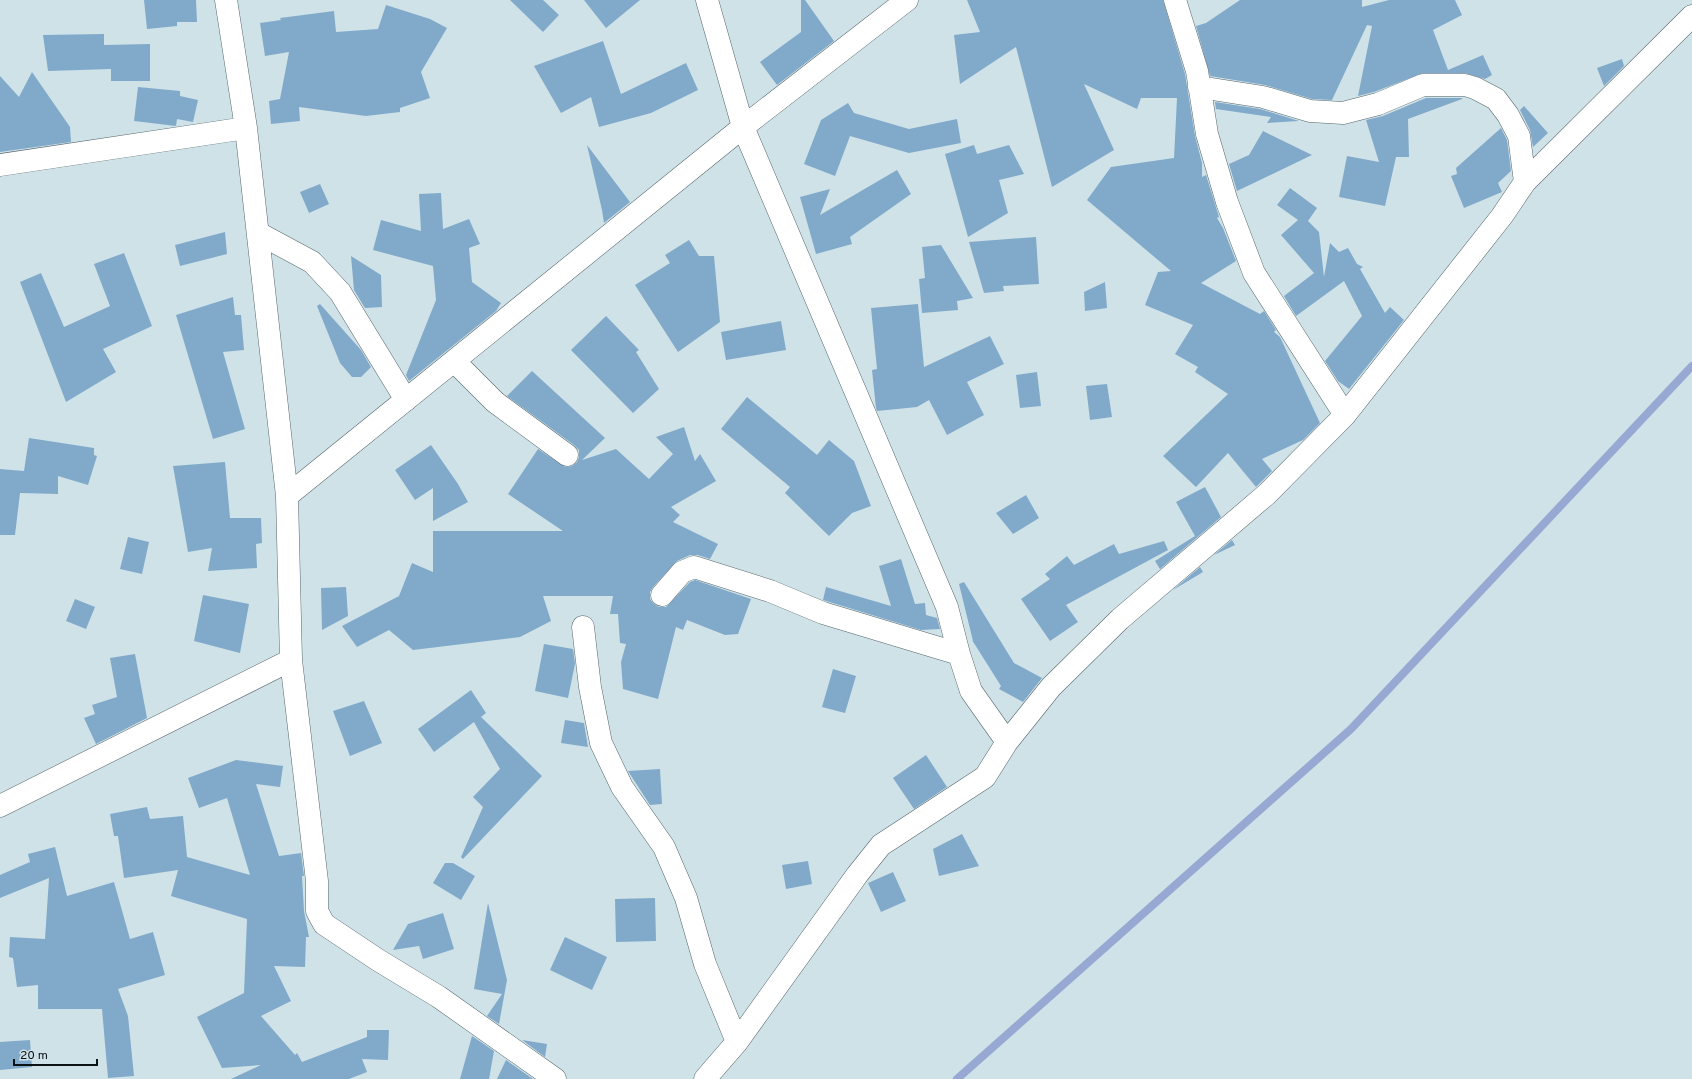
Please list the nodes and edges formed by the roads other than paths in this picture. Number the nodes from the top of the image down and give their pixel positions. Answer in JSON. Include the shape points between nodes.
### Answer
{"nodes":[{"id":1,"x":226,"y":0,"type":"edge"},
{"id":2,"x":707,"y":0,"type":"edge"},
{"id":3,"x":908,"y":0,"type":"edge"},
{"id":4,"x":1175,"y":0,"type":"edge"},
{"id":5,"x":1692,"y":16,"type":"edge"},
{"id":6,"x":1200,"y":87,"type":"junction"},
{"id":7,"x":743,"y":127,"type":"junction"},
{"id":8,"x":246,"y":128,"type":"junction"},
{"id":9,"x":0,"y":165,"type":"edge"},
{"id":10,"x":1524,"y":182,"type":"junction"},
{"id":11,"x":258,"y":233,"type":"junction"},
{"id":12,"x":454,"y":361,"type":"junction"},
{"id":13,"x":406,"y":400,"type":"junction"},
{"id":14,"x":1345,"y":415,"type":"junction"},
{"id":15,"x":567,"y":455,"type":"dead end"},
{"id":16,"x":287,"y":496,"type":"junction"},
{"id":17,"x":662,"y":595,"type":"dead end"},
{"id":18,"x":583,"y":627,"type":"dead end"},
{"id":19,"x":959,"y":654,"type":"junction"},
{"id":20,"x":291,"y":660,"type":"junction"},
{"id":21,"x":1007,"y":742,"type":"junction"},
{"id":22,"x":0,"y":806,"type":"edge"},
{"id":23,"x":737,"y":1042,"type":"junction"},
{"id":24,"x":555,"y":1079,"type":"edge"},
{"id":25,"x":705,"y":1079,"type":"edge"}],
"edges":[{"from":1,"to":8,"type":"street"},
{"from":2,"to":7,"type":"street"},
{"from":3,"to":7,"type":"street"},
{"from":4,"to":6,"type":"street"},
{"from":5,"to":10,"type":"street"},
{"from":6,"to":10,"type":"street","via":[[1263,97],[1310,111],[1344,113],[1378,104],[1423,85],[1465,85],[1496,99],[1508,115],[1519,136]]},
{"from":6,"to":14,"type":"street","via":[[1207,134],[1227,202],[1254,273]]},
{"from":7,"to":12,"type":"street"},
{"from":7,"to":19,"type":"street","via":[[947,607]]},
{"from":8,"to":9,"type":"street"},
{"from":8,"to":11,"type":"street"},
{"from":10,"to":14,"type":"street","via":[[1502,216]]},
{"from":11,"to":13,"type":"street","via":[[312,262],[340,292]]},
{"from":11,"to":16,"type":"street"},
{"from":12,"to":13,"type":"street"},
{"from":12,"to":15,"type":"street","via":[[495,402]]},
{"from":13,"to":16,"type":"street"},
{"from":14,"to":21,"type":"street","via":[[1266,494],[1120,619],[1051,687]]},
{"from":16,"to":20,"type":"street"},
{"from":17,"to":19,"type":"street","via":[[682,572],[694,567],[770,591],[823,613]]},
{"from":18,"to":23,"type":"street","via":[[590,687],[601,743],[622,787],[664,847],[686,898],[705,964]]},
{"from":19,"to":21,"type":"street","via":[[971,691]]},
{"from":20,"to":22,"type":"street"},
{"from":20,"to":24,"type":"street","via":[[317,881],[317,910],[324,924],[439,997]]},
{"from":21,"to":23,"type":"street","via":[[985,777],[881,845]]},
{"from":23,"to":25,"type":"street"}]}
